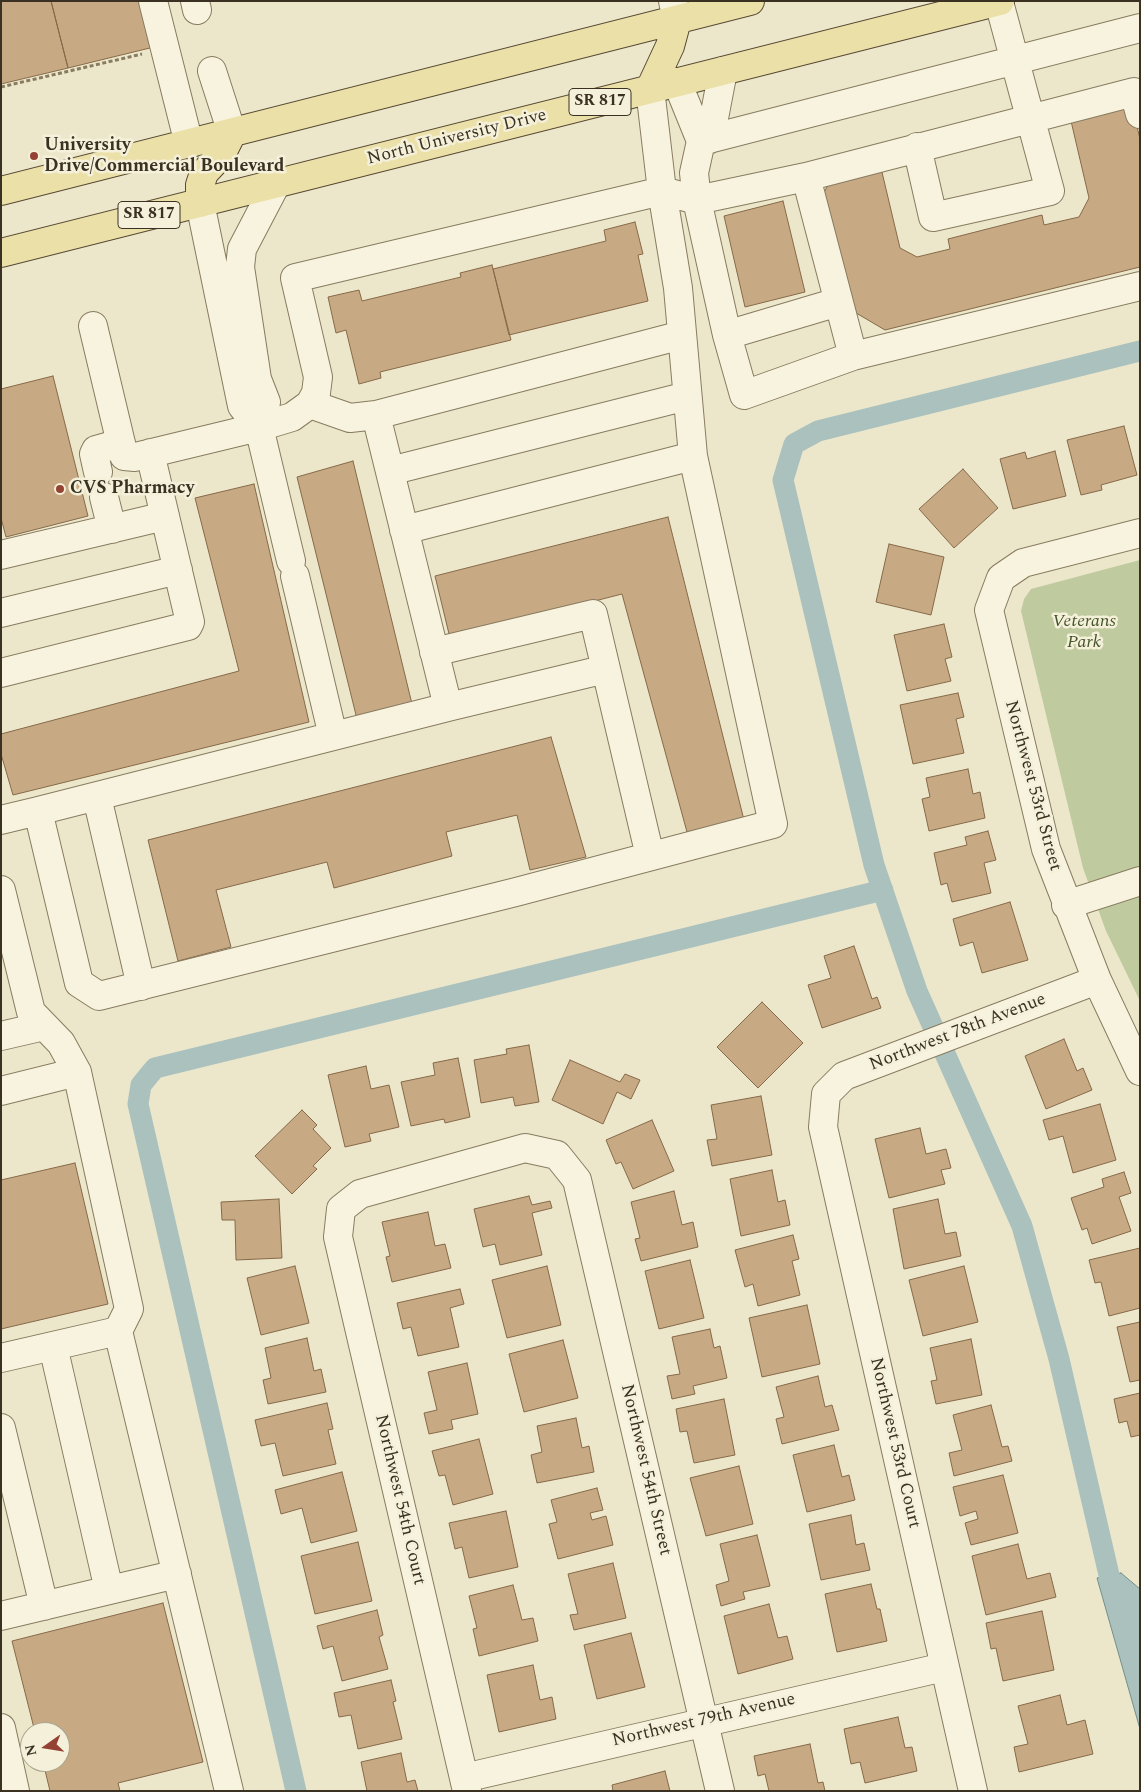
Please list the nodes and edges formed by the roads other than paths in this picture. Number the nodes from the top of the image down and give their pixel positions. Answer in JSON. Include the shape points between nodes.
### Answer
{"nodes":[{"id":1,"x":153,"y":1,"type":"edge"},
{"id":2,"x":750,"y":1,"type":"edge"},
{"id":3,"x":999,"y":1,"type":"edge"},
{"id":4,"x":675,"y":10,"type":"edge"},
{"id":5,"x":1140,"y":28,"type":"edge"},
{"id":6,"x":1014,"y":61,"type":"junction"},
{"id":7,"x":212,"y":71,"type":"dead end"},
{"id":8,"x":723,"y":71,"type":"junction"},
{"id":9,"x":677,"y":82,"type":"junction"},
{"id":10,"x":650,"y":90,"type":"junction"},
{"id":11,"x":1140,"y":114,"type":"edge"},
{"id":12,"x":1031,"y":117,"type":"junction"},
{"id":13,"x":232,"y":133,"type":"junction"},
{"id":14,"x":706,"y":140,"type":"junction"},
{"id":15,"x":189,"y":144,"type":"junction"},
{"id":16,"x":917,"y":148,"type":"junction"},
{"id":17,"x":806,"y":177,"type":"junction"},
{"id":18,"x":276,"y":184,"type":"junction"},
{"id":19,"x":1,"y":191,"type":"edge"},
{"id":20,"x":662,"y":192,"type":"junction"},
{"id":21,"x":698,"y":200,"type":"junction"},
{"id":22,"x":200,"y":203,"type":"junction"},
{"id":23,"x":1,"y":253,"type":"edge"},
{"id":24,"x":1140,"y":286,"type":"edge"},
{"id":25,"x":838,"y":302,"type":"junction"},
{"id":26,"x":94,"y":326,"type":"dead end"},
{"id":27,"x":727,"y":335,"type":"junction"},
{"id":28,"x":682,"y":336,"type":"junction"},
{"id":29,"x":853,"y":356,"type":"junction"},
{"id":30,"x":687,"y":396,"type":"junction"},
{"id":31,"x":310,"y":404,"type":"junction"},
{"id":32,"x":376,"y":415,"type":"junction"},
{"id":33,"x":259,"y":427,"type":"junction"},
{"id":34,"x":121,"y":443,"type":"junction"},
{"id":35,"x":150,"y":453,"type":"junction"},
{"id":36,"x":693,"y":456,"type":"junction"},
{"id":37,"x":390,"y":471,"type":"junction"},
{"id":38,"x":165,"y":516,"type":"junction"},
{"id":39,"x":112,"y":529,"type":"junction"},
{"id":40,"x":404,"y":530,"type":"junction"},
{"id":41,"x":1140,"y":533,"type":"edge"},
{"id":42,"x":1,"y":555,"type":"edge"},
{"id":43,"x":178,"y":570,"type":"junction"},
{"id":44,"x":1,"y":613,"type":"edge"},
{"id":45,"x":434,"y":652,"type":"junction"},
{"id":46,"x":606,"y":669,"type":"junction"},
{"id":47,"x":1,"y":673,"type":"edge"},
{"id":48,"x":448,"y":707,"type":"junction"},
{"id":49,"x":333,"y":736,"type":"junction"},
{"id":50,"x":96,"y":797,"type":"junction"},
{"id":51,"x":38,"y":811,"type":"junction"},
{"id":52,"x":1,"y":820,"type":"edge"},
{"id":53,"x":650,"y":856,"type":"junction"},
{"id":54,"x":1140,"y":881,"type":"edge"},
{"id":55,"x":1,"y":890,"type":"edge"},
{"id":56,"x":1066,"y":905,"type":"junction"},
{"id":57,"x":1097,"y":980,"type":"junction"},
{"id":58,"x":141,"y":986,"type":"junction"},
{"id":59,"x":44,"y":1026,"type":"junction"},
{"id":60,"x":1,"y":1036,"type":"edge"},
{"id":61,"x":1140,"y":1071,"type":"edge"},
{"id":62,"x":77,"y":1072,"type":"junction"},
{"id":63,"x":1,"y":1091,"type":"edge"},
{"id":64,"x":826,"y":1094,"type":"joint"},
{"id":65,"x":341,"y":1209,"type":"joint"},
{"id":66,"x":118,"y":1331,"type":"junction"},
{"id":67,"x":53,"y":1346,"type":"junction"},
{"id":68,"x":1,"y":1358,"type":"edge"},
{"id":69,"x":1,"y":1428,"type":"edge"},
{"id":70,"x":10,"y":1506,"type":"edge"},
{"id":71,"x":177,"y":1574,"type":"junction"},
{"id":72,"x":110,"y":1590,"type":"junction"},
{"id":73,"x":44,"y":1606,"type":"junction"},
{"id":74,"x":1,"y":1616,"type":"edge"},
{"id":75,"x":944,"y":1667,"type":"junction"},
{"id":76,"x":704,"y":1721,"type":"junction"},
{"id":77,"x":1,"y":1728,"type":"edge"},
{"id":78,"x":465,"y":1784,"type":"edge"},
{"id":79,"x":16,"y":1791,"type":"edge"},
{"id":80,"x":229,"y":1791,"type":"edge"},
{"id":81,"x":720,"y":1791,"type":"edge"},
{"id":82,"x":973,"y":1791,"type":"edge"}],
"edges":[{"from":1,"to":15,"type":"street"},
{"from":2,"to":4,"type":"main road"},
{"from":3,"to":6,"type":"street"},
{"from":3,"to":8,"type":"main road","name":"North University Drive","number":"SR 817"},
{"from":4,"to":10,"type":"main road","via":[[670,46]]},
{"from":4,"to":13,"type":"main road"},
{"from":5,"to":6,"type":"street"},
{"from":6,"to":12,"type":"street"},
{"from":6,"to":14,"type":"street"},
{"from":7,"to":13,"type":"street"},
{"from":8,"to":9,"type":"main road","name":"North University Drive","number":"SR 817"},
{"from":8,"to":14,"type":"street"},
{"from":9,"to":10,"type":"main road","name":"North University Drive","number":"SR 817"},
{"from":9,"to":14,"type":"street"},
{"from":10,"to":18,"type":"main road","name":"North University Drive","number":"SR 817"},
{"from":10,"to":20,"type":"street"},
{"from":11,"to":12,"type":"street","via":[[1134,92]]},
{"from":12,"to":16,"type":"street"},
{"from":12,"to":16,"type":"street","via":[[1050,191],[933,217]]},
{"from":13,"to":15,"type":"main road"},
{"from":13,"to":22,"type":"main road","via":[[221,155],[204,172]]},
{"from":14,"to":21,"type":"street","via":[[694,173]]},
{"from":15,"to":19,"type":"main road"},
{"from":16,"to":17,"type":"street"},
{"from":17,"to":21,"type":"street"},
{"from":17,"to":25,"type":"street"},
{"from":18,"to":22,"type":"main road","name":"North University Drive","number":"SR 817"},
{"from":18,"to":33,"type":"street","via":[[242,249],[240,267],[257,379],[266,402]]},
{"from":20,"to":21,"type":"street"},
{"from":20,"to":28,"type":"street","via":[[678,288]]},
{"from":20,"to":31,"type":"street","via":[[295,278],[318,377]]},
{"from":21,"to":27,"type":"street"},
{"from":22,"to":23,"type":"main road","name":"North University Drive","number":"SR 817"},
{"from":22,"to":33,"type":"street","via":[[242,406]]},
{"from":24,"to":29,"type":"street"},
{"from":25,"to":27,"type":"street"},
{"from":25,"to":29,"type":"street"},
{"from":26,"to":34,"type":"street"},
{"from":27,"to":29,"type":"street","via":[[744,395]]},
{"from":28,"to":30,"type":"street"},
{"from":28,"to":32,"type":"street"},
{"from":30,"to":36,"type":"street"},
{"from":30,"to":37,"type":"street"},
{"from":31,"to":32,"type":"street","via":[[350,418]]},
{"from":31,"to":33,"type":"street","via":[[292,416]]},
{"from":32,"to":37,"type":"street"},
{"from":33,"to":35,"type":"street"},
{"from":33,"to":49,"type":"street"},
{"from":34,"to":35,"type":"street","via":[[124,456]]},
{"from":34,"to":39,"type":"street","via":[[96,450],[94,454]]},
{"from":35,"to":38,"type":"street"},
{"from":36,"to":40,"type":"street"},
{"from":36,"to":53,"type":"street","via":[[773,824]]},
{"from":37,"to":40,"type":"street"},
{"from":38,"to":39,"type":"street"},
{"from":38,"to":43,"type":"street"},
{"from":39,"to":42,"type":"street"},
{"from":40,"to":45,"type":"street"},
{"from":41,"to":56,"type":"street","name":"Northwest 53rd Street","via":[[1023,563],[1001,578],[988,610],[1046,849]]},
{"from":43,"to":44,"type":"street"},
{"from":43,"to":47,"type":"street","via":[[190,622],[188,626]]},
{"from":45,"to":46,"type":"street","via":[[593,614]]},
{"from":45,"to":48,"type":"street"},
{"from":46,"to":48,"type":"street"},
{"from":46,"to":53,"type":"street"},
{"from":48,"to":49,"type":"street"},
{"from":49,"to":50,"type":"street"},
{"from":50,"to":51,"type":"street"},
{"from":50,"to":58,"type":"street"},
{"from":51,"to":52,"type":"street"},
{"from":51,"to":58,"type":"street","via":[[79,983],[99,996]]},
{"from":53,"to":58,"type":"street"},
{"from":54,"to":56,"type":"street"},
{"from":55,"to":59,"type":"street","via":[[30,1012]]},
{"from":56,"to":57,"type":"street","name":"Northwest 53rd Street"},
{"from":57,"to":61,"type":"street","name":"Northwest 53rd Street"},
{"from":57,"to":64,"type":"street","name":"Northwest 78th Avenue","via":[[844,1076]]},
{"from":59,"to":60,"type":"street"},
{"from":59,"to":62,"type":"street","via":[[61,1043]]},
{"from":62,"to":63,"type":"street"},
{"from":62,"to":66,"type":"street","via":[[129,1309]]},
{"from":64,"to":75,"type":"street","name":"Northwest 53rd Court","via":[[823,1127]]},
{"from":65,"to":76,"type":"street","name":"Northwest 54th Street","via":[[360,1194],[525,1148],[557,1155],[577,1180]]},
{"from":65,"to":78,"type":"street","name":"Northwest 54th Court","via":[[338,1237]]},
{"from":66,"to":67,"type":"street"},
{"from":66,"to":71,"type":"street"},
{"from":67,"to":68,"type":"street"},
{"from":67,"to":72,"type":"street"},
{"from":69,"to":70,"type":"street"},
{"from":70,"to":73,"type":"street"},
{"from":71,"to":72,"type":"street"},
{"from":71,"to":80,"type":"street"},
{"from":72,"to":73,"type":"street"},
{"from":73,"to":74,"type":"street"},
{"from":75,"to":76,"type":"street","name":"Northwest 79th Avenue"},
{"from":75,"to":82,"type":"street","name":"Northwest 53rd Court"},
{"from":76,"to":78,"type":"street","name":"Northwest 79th Avenue"},
{"from":76,"to":81,"type":"street","name":"Northwest 54th Street"},
{"from":77,"to":79,"type":"street"}]}
